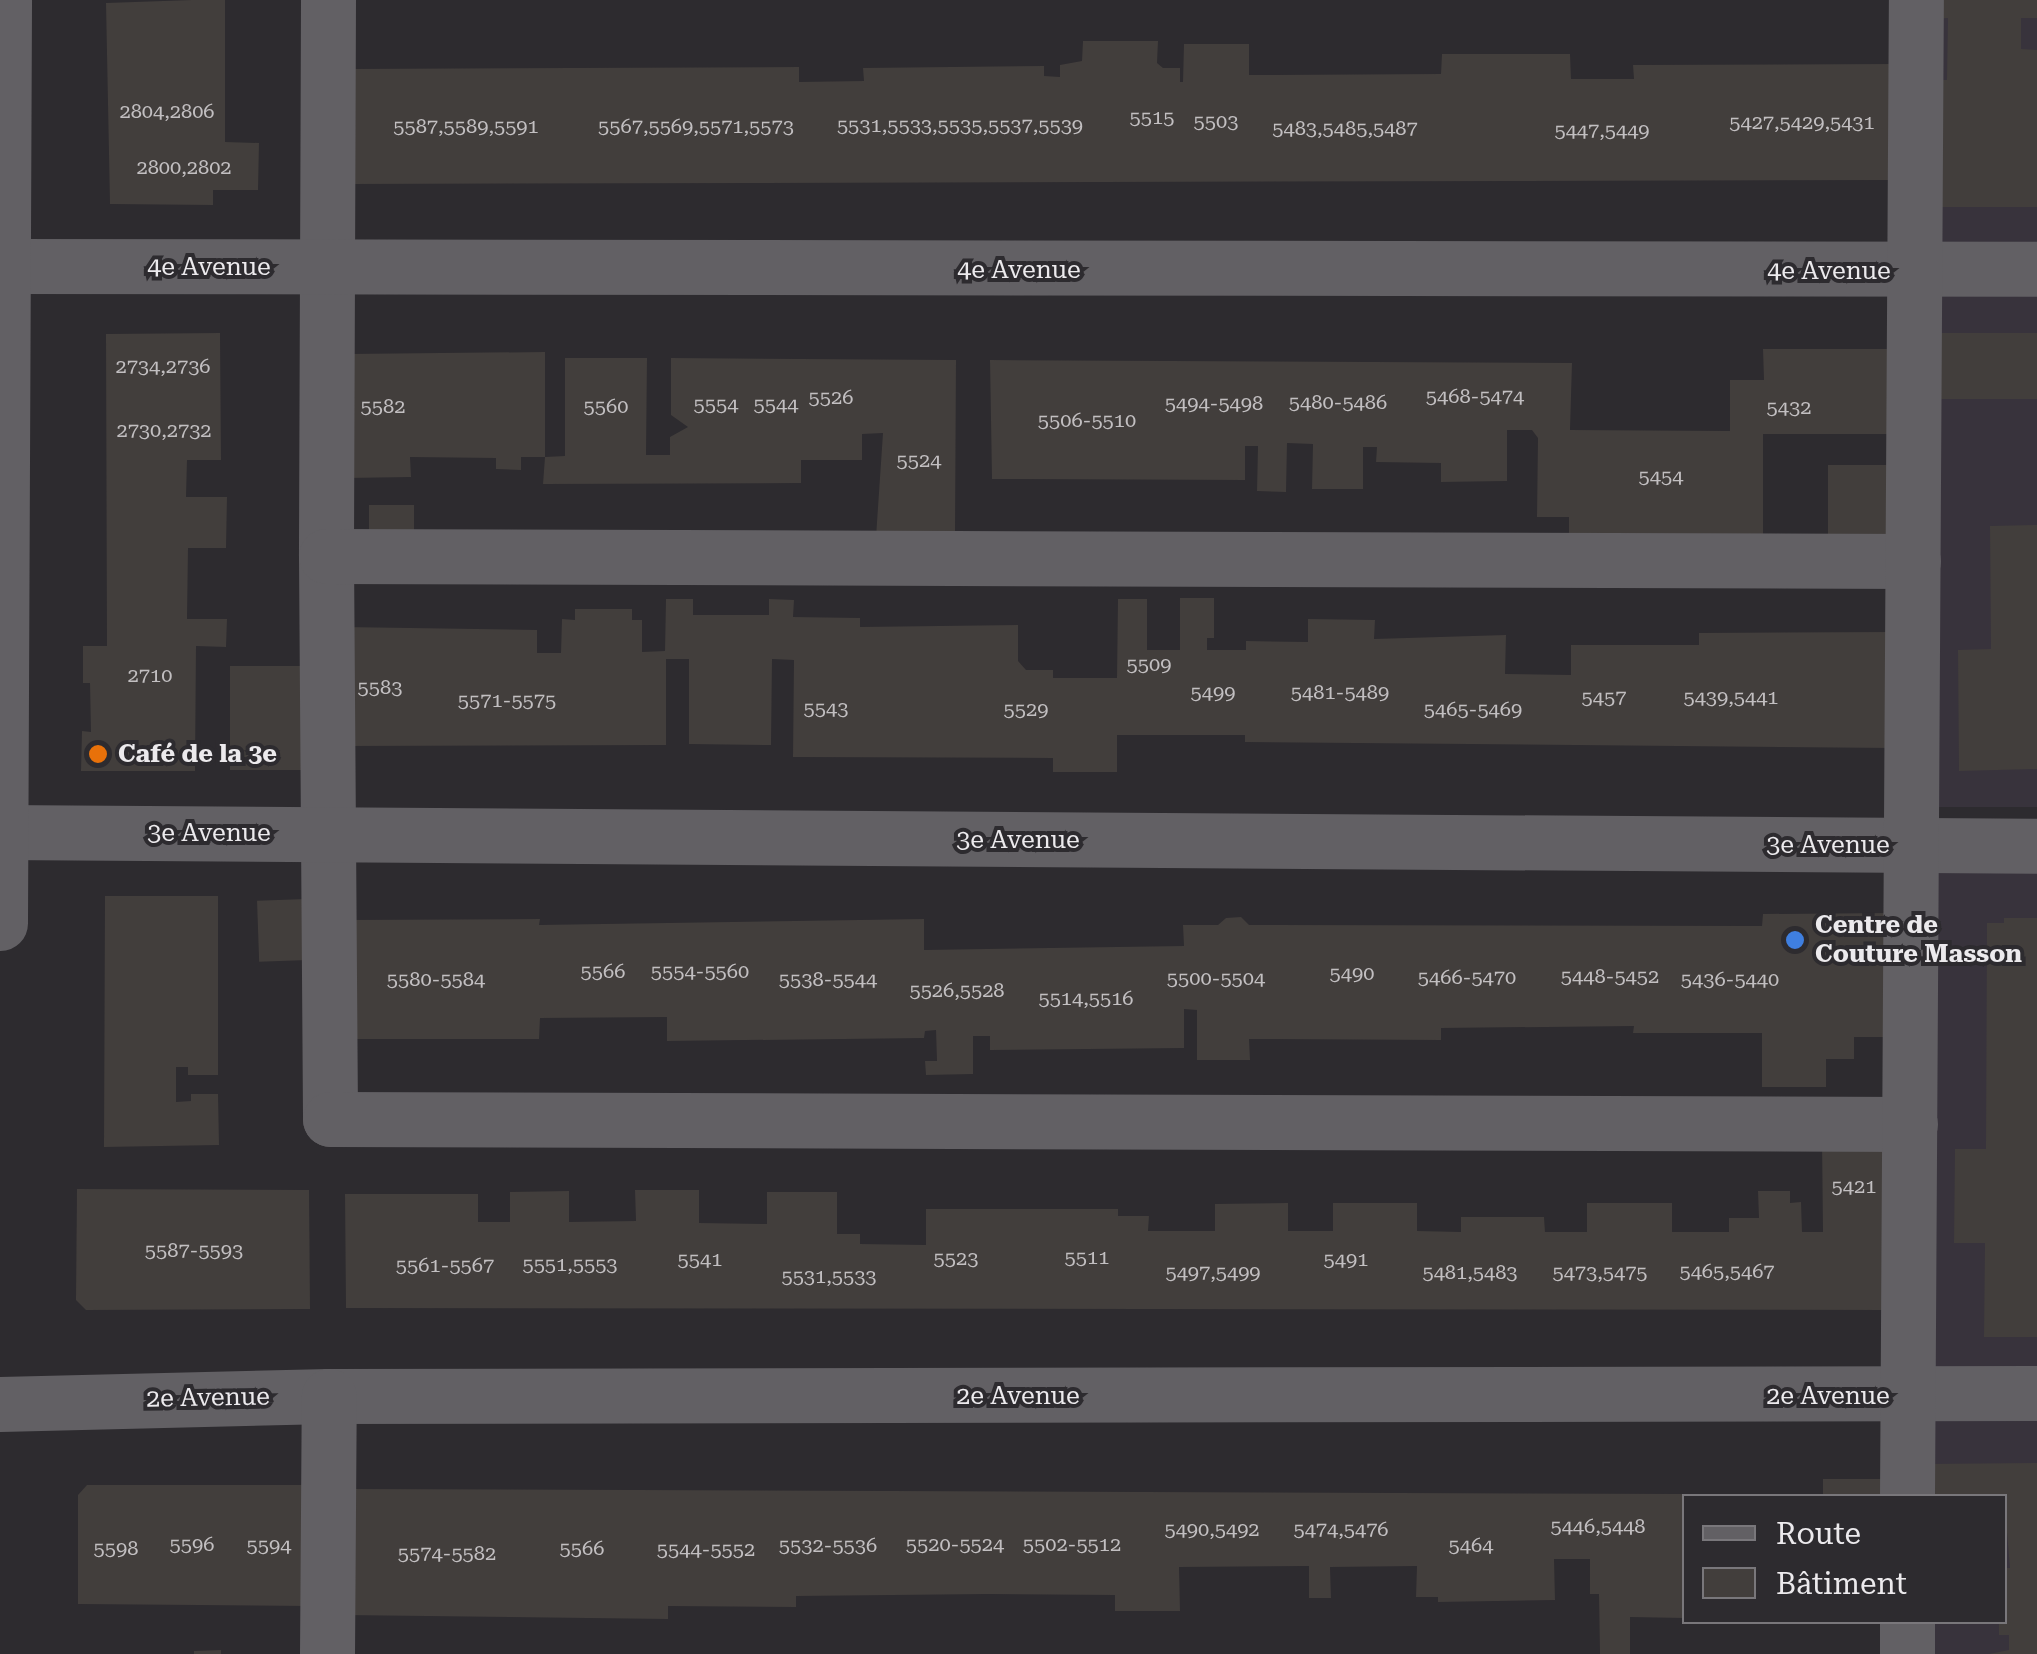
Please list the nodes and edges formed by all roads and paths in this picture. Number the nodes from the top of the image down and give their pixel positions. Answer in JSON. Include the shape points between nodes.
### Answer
{"nodes":[{"id":1,"x":4,"y":0,"type":"edge"},
{"id":2,"x":328,"y":0,"type":"edge"},
{"id":3,"x":1916,"y":0,"type":"edge"},
{"id":4,"x":1,"y":266,"type":"edge"},
{"id":5,"x":329,"y":268,"type":"junction"},
{"id":6,"x":2037,"y":269,"type":"edge"},
{"id":7,"x":1914,"y":272,"type":"junction"},
{"id":8,"x":326,"y":556,"type":"junction"},
{"id":9,"x":1912,"y":561,"type":"junction"},
{"id":10,"x":1,"y":832,"type":"edge"},
{"id":11,"x":330,"y":834,"type":"junction"},
{"id":12,"x":1910,"y":846,"type":"junction"},
{"id":13,"x":2037,"y":846,"type":"edge"},
{"id":14,"x":0,"y":923,"type":"edge"},
{"id":15,"x":1910,"y":1124,"type":"junction"},
{"id":16,"x":2037,"y":1393,"type":"edge"},
{"id":17,"x":329,"y":1396,"type":"junction"},
{"id":18,"x":1907,"y":1396,"type":"junction"},
{"id":19,"x":0,"y":1404,"type":"edge"},
{"id":20,"x":1907,"y":1494,"type":"edge"},
{"id":21,"x":1907,"y":1624,"type":"edge"},
{"id":22,"x":327,"y":1654,"type":"edge"},
{"id":23,"x":1907,"y":1654,"type":"edge"}],
"edges":[{"from":1,"to":4,"type":"street"},
{"from":2,"to":5,"type":"street"},
{"from":3,"to":7,"type":"street"},
{"from":4,"to":5,"type":"street","name":"4e Avenue"},
{"from":4,"to":10,"type":"street"},
{"from":5,"to":7,"type":"street","name":"4e Avenue"},
{"from":5,"to":8,"type":"street"},
{"from":6,"to":7,"type":"street","name":"4e Avenue"},
{"from":7,"to":9,"type":"street"},
{"from":8,"to":9,"type":"street"},
{"from":8,"to":11,"type":"street"},
{"from":9,"to":12,"type":"street"},
{"from":10,"to":11,"type":"street","name":"3e Avenue"},
{"from":10,"to":14,"type":"street"},
{"from":11,"to":12,"type":"street","name":"3e Avenue"},
{"from":11,"to":15,"type":"street","via":[[330,1119]]},
{"from":12,"to":13,"type":"street","name":"3e Avenue"},
{"from":12,"to":15,"type":"street"},
{"from":15,"to":18,"type":"street"},
{"from":16,"to":18,"type":"street","name":"2e Avenue"},
{"from":17,"to":18,"type":"street","name":"2e Avenue"},
{"from":17,"to":19,"type":"street","name":"2e Avenue"},
{"from":17,"to":22,"type":"street"},
{"from":18,"to":20,"type":"street"},
{"from":21,"to":23,"type":"street"}]}
